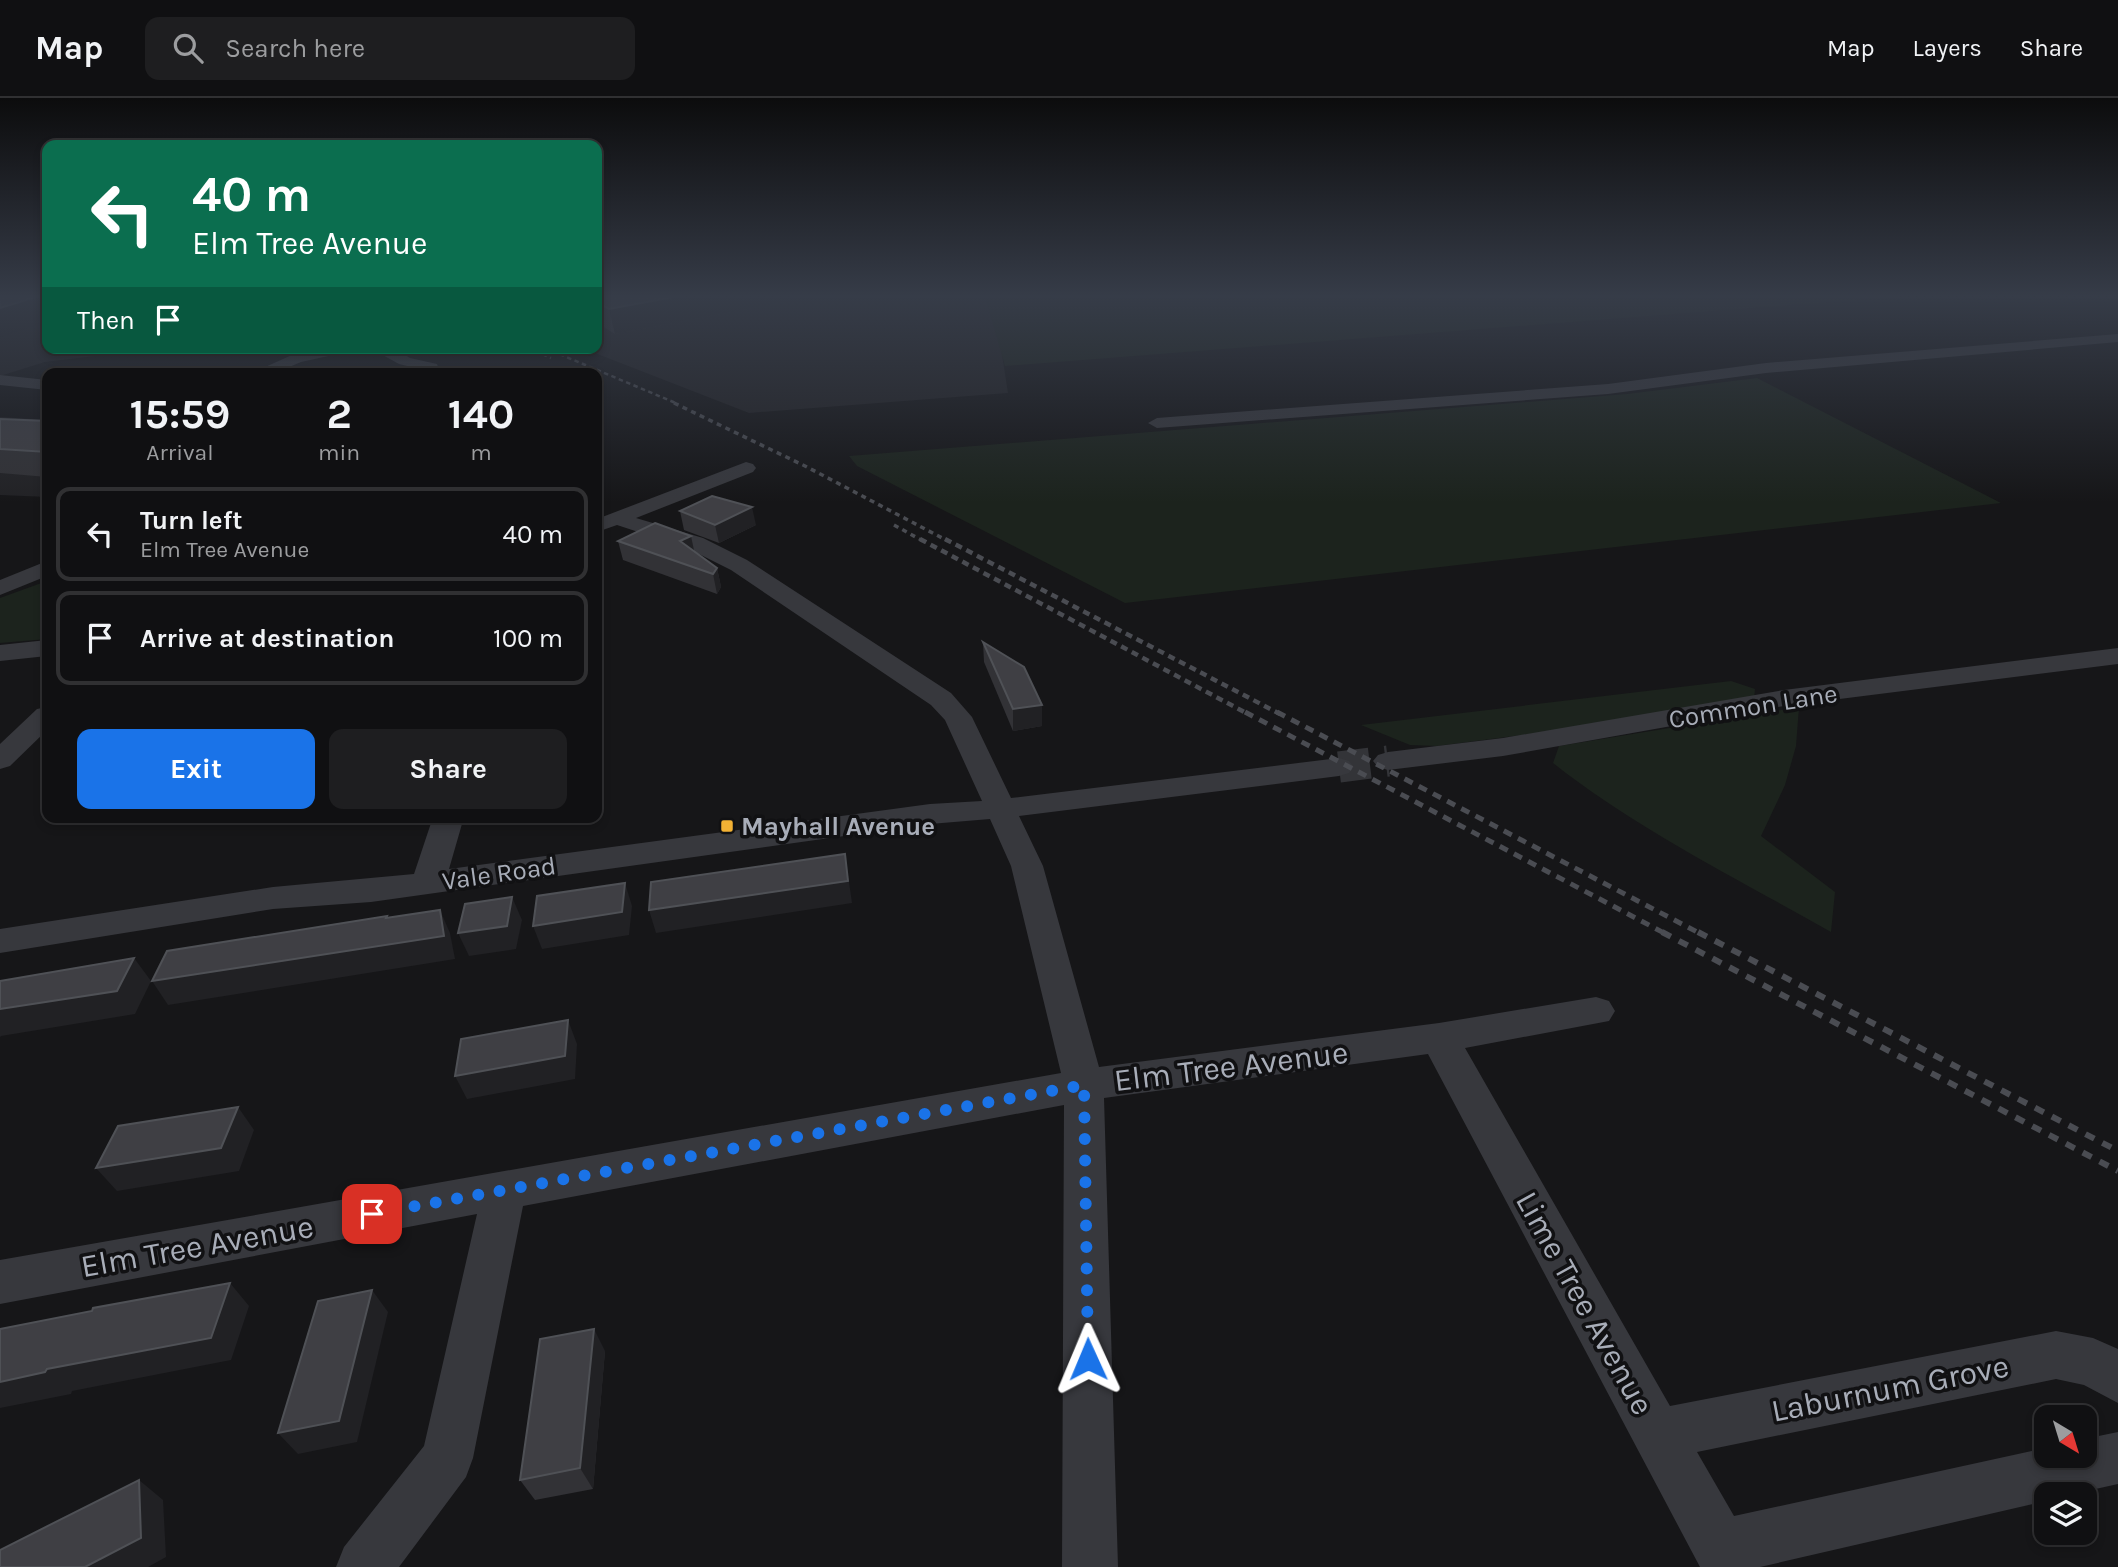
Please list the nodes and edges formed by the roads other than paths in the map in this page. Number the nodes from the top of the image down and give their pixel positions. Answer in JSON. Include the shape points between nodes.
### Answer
{"nodes":[{"id":1,"x":1806,"y":365,"type":"edge"},
{"id":2,"x":40,"y":366,"type":"dead end"},
{"id":3,"x":1,"y":381,"type":"edge"},
{"id":4,"x":42,"y":385,"type":"edge"},
{"id":5,"x":1157,"y":423,"type":"dead end"},
{"id":6,"x":746,"y":468,"type":"dead end"},
{"id":7,"x":607,"y":523,"type":"edge"},
{"id":8,"x":0,"y":564,"type":"edge"},
{"id":9,"x":42,"y":567,"type":"edge"},
{"id":10,"x":42,"y":569,"type":"edge"},
{"id":11,"x":0,"y":588,"type":"edge"},
{"id":12,"x":42,"y":649,"type":"edge"},
{"id":13,"x":0,"y":653,"type":"edge"},
{"id":14,"x":2118,"y":656,"type":"edge"},
{"id":15,"x":42,"y":720,"type":"edge"},
{"id":16,"x":0,"y":760,"type":"edge"},
{"id":17,"x":1388,"y":761,"type":"tunnel mouth"},
{"id":18,"x":1339,"y":767,"type":"tunnel mouth"},
{"id":19,"x":999,"y":809,"type":"junction"},
{"id":20,"x":447,"y":823,"type":"edge"},
{"id":21,"x":428,"y":883,"type":"junction"},
{"id":22,"x":0,"y":941,"type":"edge"},
{"id":23,"x":1595,"y":1011,"type":"dead end"},
{"id":24,"x":1438,"y":1038,"type":"junction"},
{"id":25,"x":1084,"y":1085,"type":"junction"},
{"id":26,"x":505,"y":1189,"type":"junction"},
{"id":27,"x":0,"y":1282,"type":"edge"},
{"id":28,"x":2118,"y":1378,"type":"edge"},
{"id":29,"x":1658,"y":1434,"type":"junction"},
{"id":30,"x":2118,"y":1458,"type":"edge"},
{"id":31,"x":1726,"y":1557,"type":"edge"},
{"id":32,"x":364,"y":1567,"type":"edge"},
{"id":33,"x":1090,"y":1567,"type":"edge"}],
"edges":[{"from":1,"to":5,"type":"street","via":[[1608,389]]},
{"from":2,"to":3,"type":"street"},
{"from":3,"to":4,"type":"street"},
{"from":6,"to":7,"type":"street"},
{"from":7,"to":19,"type":"street","via":[[695,543],[739,565],[941,699],[958,717]]},
{"from":8,"to":9,"type":"street"},
{"from":10,"to":11,"type":"street"},
{"from":12,"to":13,"type":"street"},
{"from":14,"to":17,"type":"street","name":"Common Lane","via":[[1784,698],[1503,747]]},
{"from":15,"to":16,"type":"street"},
{"from":18,"to":19,"type":"street","name":"Vale Road"},
{"from":19,"to":21,"type":"street","name":"Vale Road","via":[[916,816]]},
{"from":19,"to":25,"type":"street","via":[[1027,866]]},
{"from":20,"to":21,"type":"street"},
{"from":21,"to":22,"type":"street","name":"Vale Road","via":[[273,898]]},
{"from":23,"to":24,"type":"street","name":"Elm Tree Avenue"},
{"from":24,"to":25,"type":"street","name":"Elm Tree Avenue"},
{"from":24,"to":29,"type":"street","name":"Lime Tree Avenue"},
{"from":25,"to":26,"type":"street","name":"Elm Tree Avenue"},
{"from":25,"to":33,"type":"street"},
{"from":26,"to":27,"type":"street","name":"Elm Tree Avenue"},
{"from":26,"to":32,"type":"street","via":[[447,1458]]},
{"from":28,"to":29,"type":"street","name":"Laburnum Grove","via":[[2093,1362],[2056,1354]]},
{"from":29,"to":31,"type":"street","name":"Lime Tree Avenue"},
{"from":30,"to":31,"type":"street"}]}
